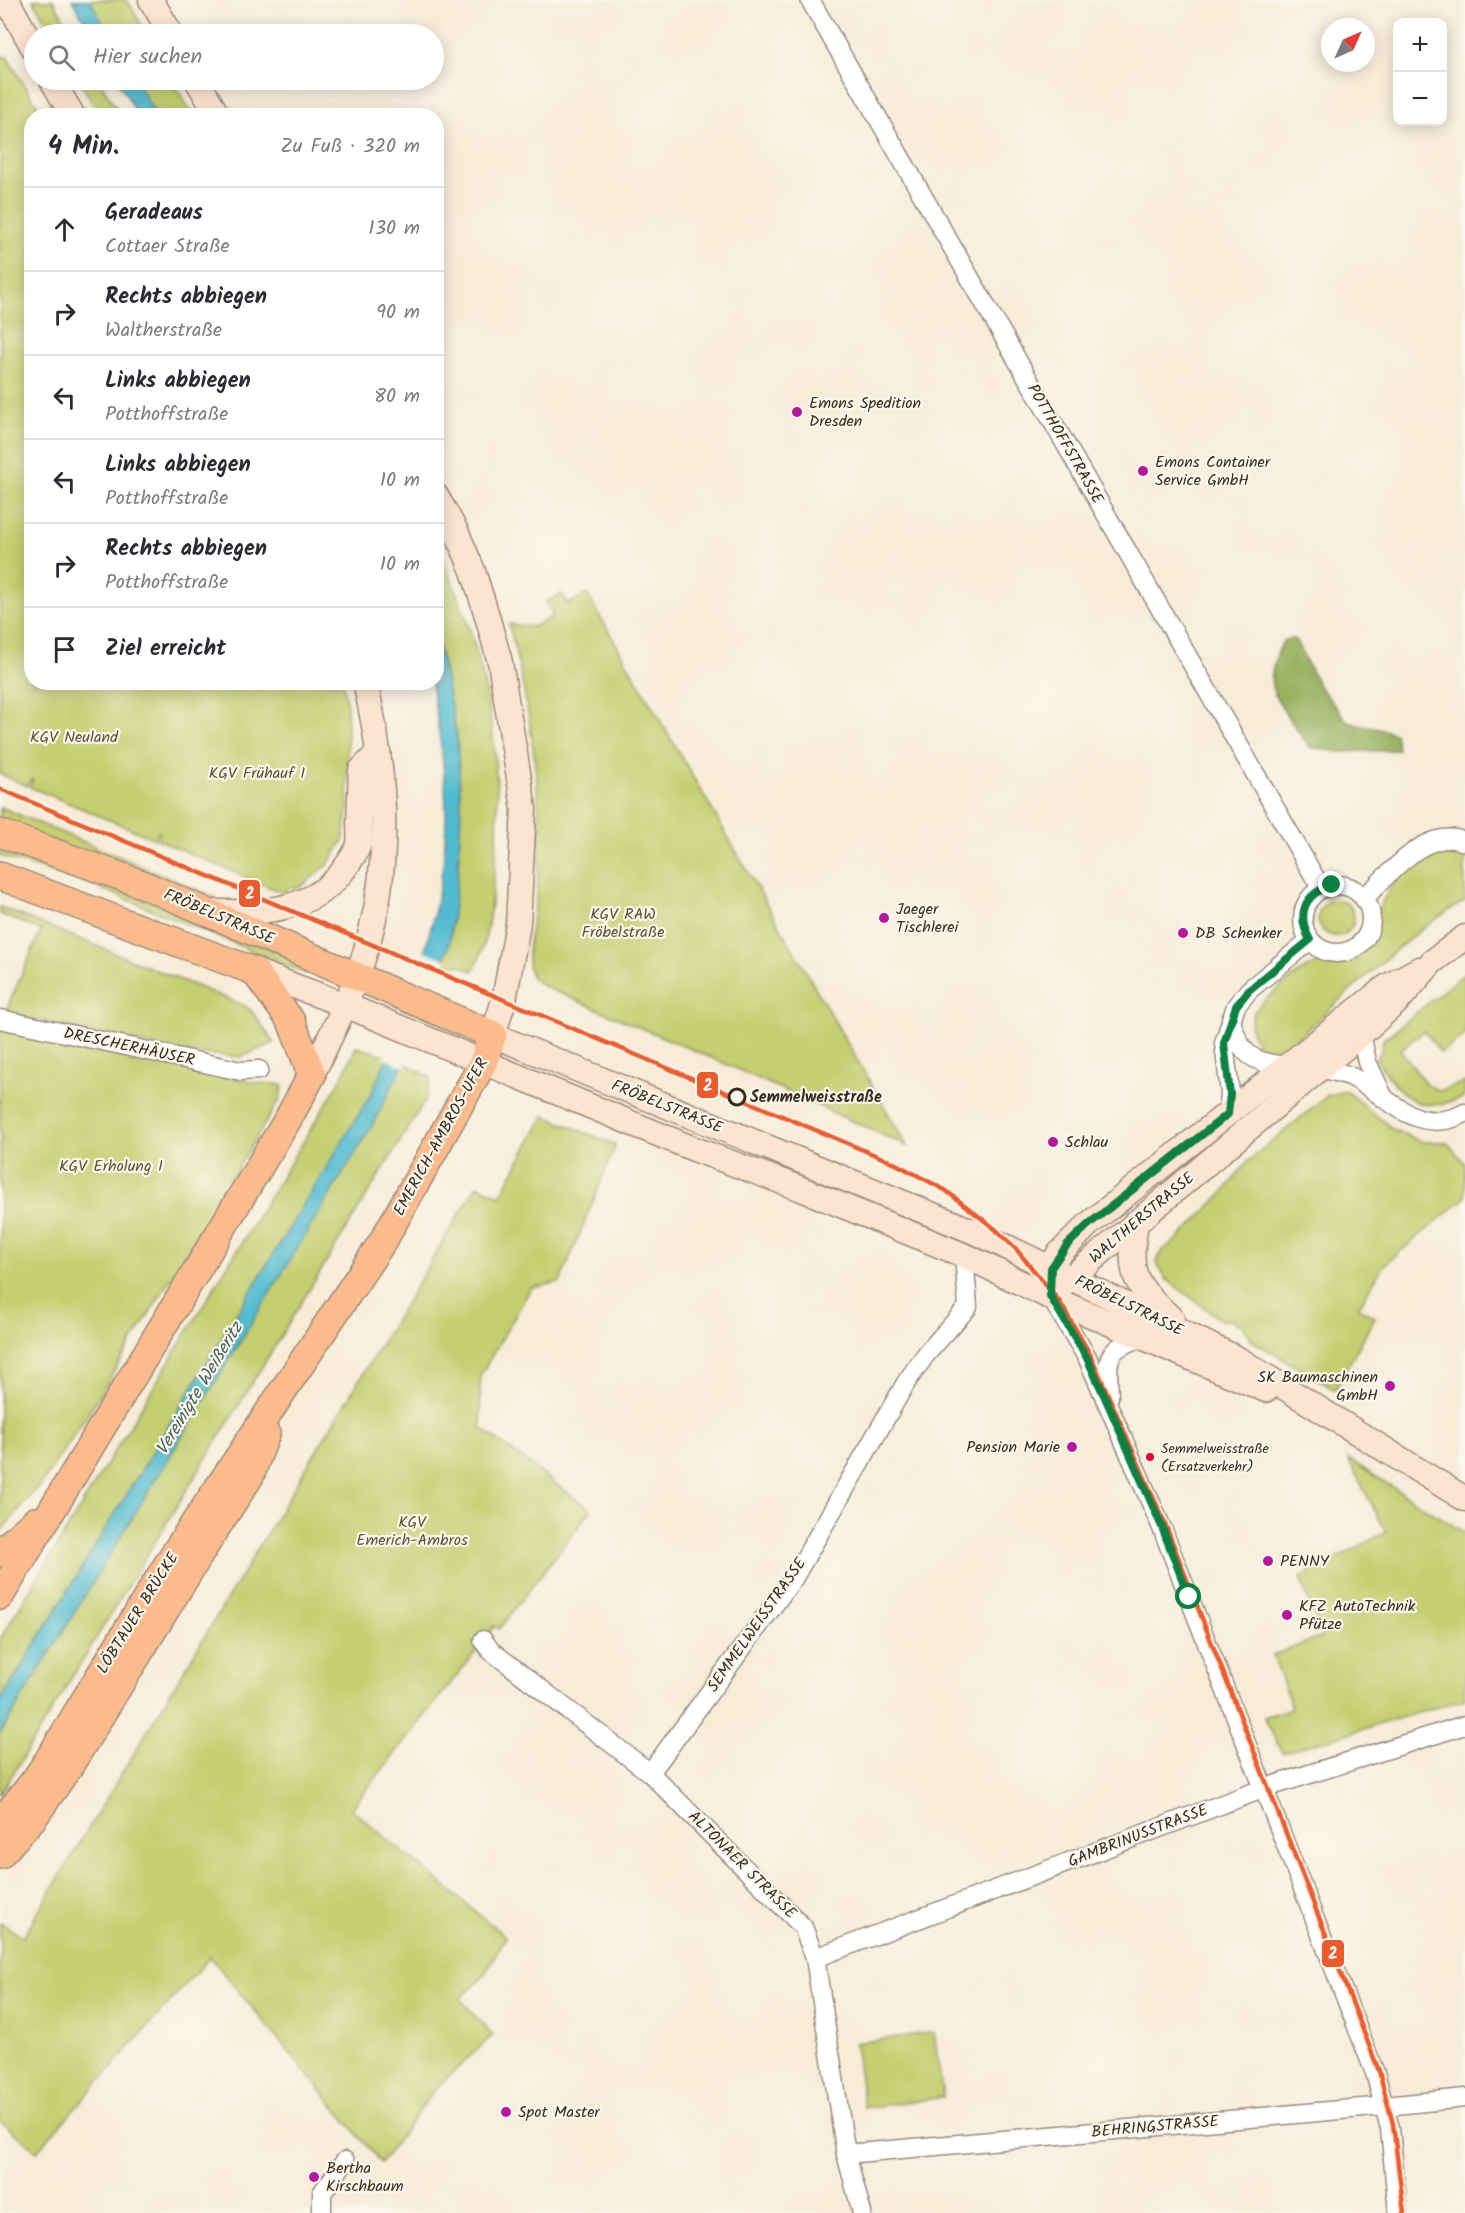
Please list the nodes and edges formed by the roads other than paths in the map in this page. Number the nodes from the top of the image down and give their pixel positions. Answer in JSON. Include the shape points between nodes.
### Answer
{"nodes":[{"id":1,"x":7,"y":0,"type":"edge"},
{"id":2,"x":151,"y":0,"type":"edge"},
{"id":3,"x":810,"y":0,"type":"edge"},
{"id":4,"x":165,"y":24,"type":"edge"},
{"id":5,"x":24,"y":31,"type":"edge"},
{"id":6,"x":58,"y":90,"type":"edge"},
{"id":7,"x":203,"y":90,"type":"edge"},
{"id":8,"x":68,"y":108,"type":"edge"},
{"id":9,"x":213,"y":108,"type":"edge"},
{"id":10,"x":444,"y":510,"type":"edge"},
{"id":11,"x":366,"y":690,"type":"edge"},
{"id":12,"x":378,"y":753,"type":"junction"},
{"id":13,"x":0,"y":833,"type":"edge"},
{"id":14,"x":1465,"y":842,"type":"edge"},
{"id":15,"x":0,"y":876,"type":"edge"},
{"id":16,"x":1321,"y":888,"type":"junction"},
{"id":17,"x":1364,"y":898,"type":"junction"},
{"id":18,"x":210,"y":912,"type":"junction"},
{"id":19,"x":1465,"y":937,"type":"edge"},
{"id":20,"x":1310,"y":940,"type":"junction"},
{"id":21,"x":1432,"y":962,"type":"junction"},
{"id":22,"x":254,"y":971,"type":"junction"},
{"id":23,"x":367,"y":980,"type":"junction"},
{"id":24,"x":355,"y":1009,"type":"junction"},
{"id":25,"x":0,"y":1019,"type":"edge"},
{"id":26,"x":1231,"y":1019,"type":"junction"},
{"id":27,"x":1361,"y":1034,"type":"junction"},
{"id":28,"x":493,"y":1035,"type":"junction"},
{"id":29,"x":483,"y":1063,"type":"junction"},
{"id":30,"x":1289,"y":1066,"type":"junction"},
{"id":31,"x":1320,"y":1068,"type":"junction"},
{"id":32,"x":259,"y":1070,"type":"dead end"},
{"id":33,"x":312,"y":1075,"type":"junction"},
{"id":34,"x":1384,"y":1098,"type":"junction"},
{"id":35,"x":1465,"y":1113,"type":"edge"},
{"id":36,"x":1228,"y":1114,"type":"junction"},
{"id":37,"x":1136,"y":1222,"type":"junction"},
{"id":38,"x":964,"y":1256,"type":"junction"},
{"id":39,"x":1061,"y":1273,"type":"junction"},
{"id":40,"x":1050,"y":1296,"type":"junction"},
{"id":41,"x":1190,"y":1336,"type":"junction"},
{"id":42,"x":1143,"y":1337,"type":"junction"},
{"id":43,"x":276,"y":1401,"type":"junction"},
{"id":44,"x":1108,"y":1404,"type":"junction"},
{"id":45,"x":1319,"y":1410,"type":"junction"},
{"id":46,"x":1465,"y":1499,"type":"edge"},
{"id":47,"x":52,"y":1507,"type":"junction"},
{"id":48,"x":0,"y":1553,"type":"edge"},
{"id":49,"x":0,"y":1596,"type":"edge"},
{"id":50,"x":483,"y":1640,"type":"dead end"},
{"id":51,"x":1465,"y":1725,"type":"edge"},
{"id":52,"x":650,"y":1773,"type":"junction"},
{"id":53,"x":1265,"y":1788,"type":"junction"},
{"id":54,"x":5,"y":1817,"type":"edge"},
{"id":55,"x":0,"y":1855,"type":"edge"},
{"id":56,"x":815,"y":1958,"type":"junction"},
{"id":57,"x":1465,"y":2098,"type":"edge"},
{"id":58,"x":1385,"y":2106,"type":"junction"},
{"id":59,"x":846,"y":2154,"type":"junction"},
{"id":60,"x":345,"y":2161,"type":"dead end"},
{"id":61,"x":322,"y":2213,"type":"edge"},
{"id":62,"x":862,"y":2213,"type":"edge"},
{"id":63,"x":1398,"y":2213,"type":"edge"}],
"edges":[{"from":1,"to":5,"type":"main road"},
{"from":2,"to":4,"type":"main road"},
{"from":3,"to":16,"type":"street","name":"POTTHOFFSTRASSE"},
{"from":6,"to":8,"type":"main road"},
{"from":7,"to":9,"type":"main road"},
{"from":10,"to":28,"type":"main road","name":"EMERICH-AMBROS-UFER","via":[[473,571],[500,662],[524,809],[518,924]]},
{"from":11,"to":12,"type":"main road"},
{"from":12,"to":18,"type":"main road","via":[[361,770],[359,845],[337,878],[319,893],[284,907]]},
{"from":12,"to":23,"type":"main road","via":[[384,808],[382,859]]},
{"from":13,"to":18,"type":"main road","name":"FRÖBELSTRASSE","via":[[121,875]]},
{"from":14,"to":17,"type":"street","via":[[1442,838],[1429,842]]},
{"from":15,"to":22,"type":"main road","name":"FRÖBELSTRASSE"},
{"from":16,"to":17,"type":"street","via":[[1344,885]]},
{"from":16,"to":20,"type":"street","via":[[1311,896],[1302,917]]},
{"from":17,"to":20,"type":"street","via":[[1371,920],[1362,942],[1352,949],[1330,952]]},
{"from":18,"to":23,"type":"main road","name":"FRÖBELSTRASSE"},
{"from":19,"to":21,"type":"main road","name":"WALTHERSTRASSE"},
{"from":20,"to":26,"type":"street","via":[[1249,990]]},
{"from":21,"to":27,"type":"main road","name":"WALTHERSTRASSE","via":[[1399,1000]]},
{"from":21,"to":30,"type":"main road","name":"WALTHERSTRASSE","via":[[1386,987]]},
{"from":22,"to":24,"type":"main road","name":"FRÖBELSTRASSE"},
{"from":22,"to":33,"type":"main road","via":[[291,1021]]},
{"from":23,"to":24,"type":"main road"},
{"from":23,"to":28,"type":"main road","name":"FRÖBELSTRASSE"},
{"from":24,"to":29,"type":"main road","name":"FRÖBELSTRASSE"},
{"from":24,"to":33,"type":"main road"},
{"from":25,"to":32,"type":"street","name":"DRESCHERHÄUSER","via":[[241,1071]]},
{"from":26,"to":30,"type":"street","via":[[1235,1035],[1254,1059],[1266,1065]]},
{"from":26,"to":36,"type":"street","via":[[1224,1043],[1230,1094]]},
{"from":27,"to":31,"type":"main road","name":"WALTHERSTRASSE"},
{"from":27,"to":34,"type":"street","via":[[1367,1062]]},
{"from":28,"to":29,"type":"main road","name":"EMERICH-AMBROS-UFER"},
{"from":28,"to":39,"type":"main road","name":"FRÖBELSTRASSE","via":[[971,1230]]},
{"from":29,"to":38,"type":"main road","name":"FRÖBELSTRASSE"},
{"from":29,"to":43,"type":"main road","name":"EMERICH-AMBROS-UFER","via":[[383,1241]]},
{"from":30,"to":36,"type":"main road","name":"WALTHERSTRASSE"},
{"from":31,"to":34,"type":"street","via":[[1350,1076]]},
{"from":31,"to":37,"type":"main road","name":"WALTHERSTRASSE"},
{"from":33,"to":47,"type":"main road"},
{"from":34,"to":35,"type":"street","via":[[1420,1119],[1437,1122]]},
{"from":36,"to":39,"type":"main road","name":"WALTHERSTRASSE","via":[[1089,1224],[1067,1245]]},
{"from":37,"to":39,"type":"main road","name":"WALTHERSTRASSE"},
{"from":37,"to":41,"type":"main road","via":[[1133,1272],[1150,1299]]},
{"from":38,"to":40,"type":"main road","name":"FRÖBELSTRASSE"},
{"from":38,"to":52,"type":"street","name":"SEMMELWEISSTRASSE","via":[[968,1307],[907,1381],[793,1579]]},
{"from":39,"to":40,"type":"main road","name":"WALTHERSTRASSE"},
{"from":39,"to":41,"type":"main road","name":"FRÖBELSTRASSE"},
{"from":40,"to":42,"type":"main road","name":"FRÖBELSTRASSE"},
{"from":40,"to":44,"type":"street","via":[[1087,1358]]},
{"from":41,"to":45,"type":"main road","name":"FRÖBELSTRASSE","via":[[1238,1359]]},
{"from":42,"to":44,"type":"street","via":[[1113,1351],[1107,1363]]},
{"from":42,"to":45,"type":"main road","name":"FRÖBELSTRASSE"},
{"from":43,"to":54,"type":"main road","name":"LÖBTAUER BRÜCKE","via":[[170,1560],[49,1759]]},
{"from":43,"to":55,"type":"main road","via":[[250,1476],[58,1785]]},
{"from":44,"to":53,"type":"street","via":[[1162,1527]]},
{"from":45,"to":46,"type":"main road","name":"FRÖBELSTRASSE"},
{"from":47,"to":48,"type":"main road"},
{"from":47,"to":49,"type":"main road"},
{"from":50,"to":52,"type":"street","name":"ALTONAER STRASSE","via":[[490,1650]]},
{"from":51,"to":53,"type":"street","name":"GAMBRINUSSTRASSE"},
{"from":52,"to":56,"type":"street","name":"ALTONAER STRASSE","via":[[802,1927]]},
{"from":53,"to":56,"type":"street","name":"GAMBRINUSSTRASSE"},
{"from":53,"to":58,"type":"street"},
{"from":56,"to":59,"type":"street","name":"ALTONAER STRASSE"},
{"from":57,"to":58,"type":"street","name":"BEHRINGSTRASSE"},
{"from":58,"to":59,"type":"street","name":"BEHRINGSTRASSE"},
{"from":58,"to":63,"type":"street"},
{"from":59,"to":62,"type":"street","name":"ALTONAER STRASSE"},
{"from":60,"to":61,"type":"street","via":[[322,2193]]}]}
